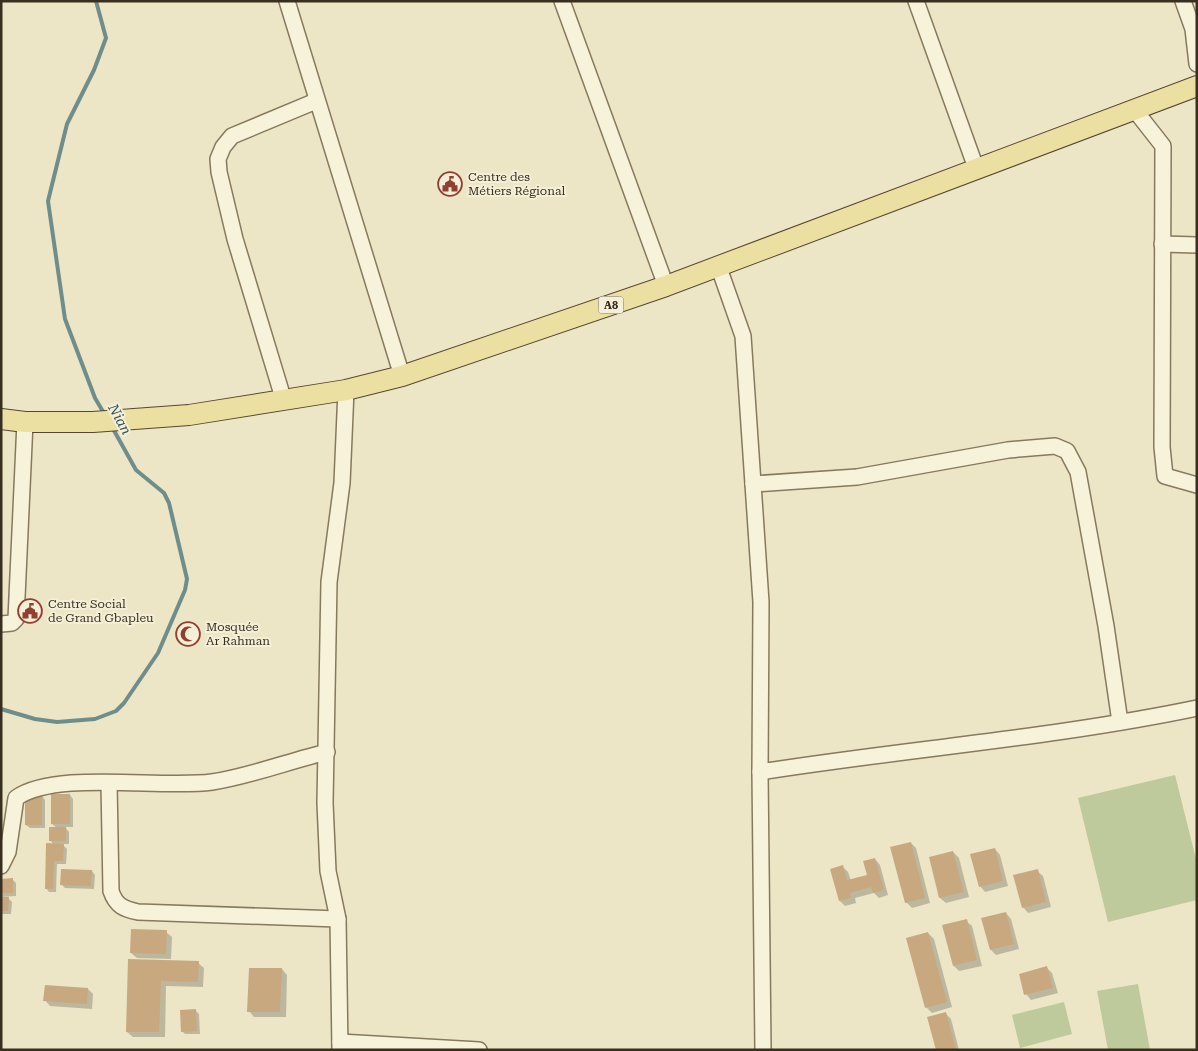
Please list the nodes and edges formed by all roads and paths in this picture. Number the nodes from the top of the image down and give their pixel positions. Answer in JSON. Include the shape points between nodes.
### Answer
{"nodes":[{"id":1,"x":287,"y":1,"type":"edge"},
{"id":2,"x":562,"y":1,"type":"edge"},
{"id":3,"x":916,"y":1,"type":"edge"},
{"id":4,"x":1183,"y":1,"type":"edge"},
{"id":5,"x":1197,"y":64,"type":"edge"},
{"id":6,"x":1197,"y":86,"type":"edge"},
{"id":7,"x":316,"y":101,"type":"junction"},
{"id":8,"x":1134,"y":109,"type":"junction"},
{"id":9,"x":976,"y":168,"type":"junction"},
{"id":10,"x":1162,"y":244,"type":"junction"},
{"id":11,"x":1197,"y":245,"type":"edge"},
{"id":12,"x":718,"y":265,"type":"junction"},
{"id":13,"x":666,"y":286,"type":"junction"},
{"id":14,"x":402,"y":376,"type":"junction"},
{"id":15,"x":346,"y":390,"type":"junction"},
{"id":16,"x":284,"y":401,"type":"junction"},
{"id":17,"x":1,"y":419,"type":"edge"},
{"id":18,"x":25,"y":422,"type":"junction"},
{"id":19,"x":753,"y":484,"type":"junction"},
{"id":20,"x":1197,"y":484,"type":"edge"},
{"id":21,"x":1,"y":624,"type":"edge"},
{"id":22,"x":1197,"y":708,"type":"edge"},
{"id":23,"x":1120,"y":722,"type":"junction"},
{"id":24,"x":327,"y":752,"type":"junction"},
{"id":25,"x":760,"y":772,"type":"junction"},
{"id":26,"x":108,"y":783,"type":"junction"},
{"id":27,"x":1,"y":866,"type":"edge"},
{"id":28,"x":338,"y":920,"type":"junction"},
{"id":29,"x":340,"y":1046,"type":"edge"},
{"id":30,"x":479,"y":1050,"type":"edge"},
{"id":31,"x":763,"y":1050,"type":"edge"}],
"edges":[{"from":1,"to":7,"type":"street"},
{"from":2,"to":13,"type":"street"},
{"from":3,"to":9,"type":"street"},
{"from":4,"to":5,"type":"street","via":[[1193,29]]},
{"from":6,"to":8,"type":"main road","number":"A8"},
{"from":7,"to":14,"type":"street"},
{"from":7,"to":16,"type":"street","via":[[232,136],[218,159],[235,239]]},
{"from":8,"to":9,"type":"main road","number":"A8"},
{"from":8,"to":10,"type":"street","via":[[1164,146]]},
{"from":9,"to":12,"type":"main road","number":"A8"},
{"from":10,"to":11,"type":"street"},
{"from":10,"to":20,"type":"street","via":[[1162,447],[1165,476]]},
{"from":12,"to":13,"type":"main road","number":"A8"},
{"from":12,"to":19,"type":"street","via":[[743,336]]},
{"from":13,"to":14,"type":"main road","number":"A8"},
{"from":14,"to":15,"type":"main road","number":"A8"},
{"from":15,"to":16,"type":"main road","number":"A8"},
{"from":15,"to":24,"type":"street","via":[[342,483],[329,582]]},
{"from":16,"to":18,"type":"main road","number":"A8","via":[[189,415],[93,422]]},
{"from":17,"to":18,"type":"main road","number":"A8"},
{"from":18,"to":21,"type":"street","via":[[16,619],[12,623]]},
{"from":19,"to":23,"type":"street","via":[[857,477],[1008,450],[1054,446],[1067,451],[1078,472]]},
{"from":19,"to":25,"type":"street","via":[[761,602]]},
{"from":22,"to":23,"type":"street"},
{"from":23,"to":25,"type":"street"},
{"from":24,"to":26,"type":"street","via":[[211,782]]},
{"from":24,"to":28,"type":"street","via":[[328,871]]},
{"from":25,"to":31,"type":"street"},
{"from":26,"to":27,"type":"street","via":[[56,784],[26,791],[16,798],[8,852]]},
{"from":26,"to":28,"type":"street","via":[[111,891],[123,909]]},
{"from":28,"to":29,"type":"street"},
{"from":29,"to":30,"type":"street"}]}
